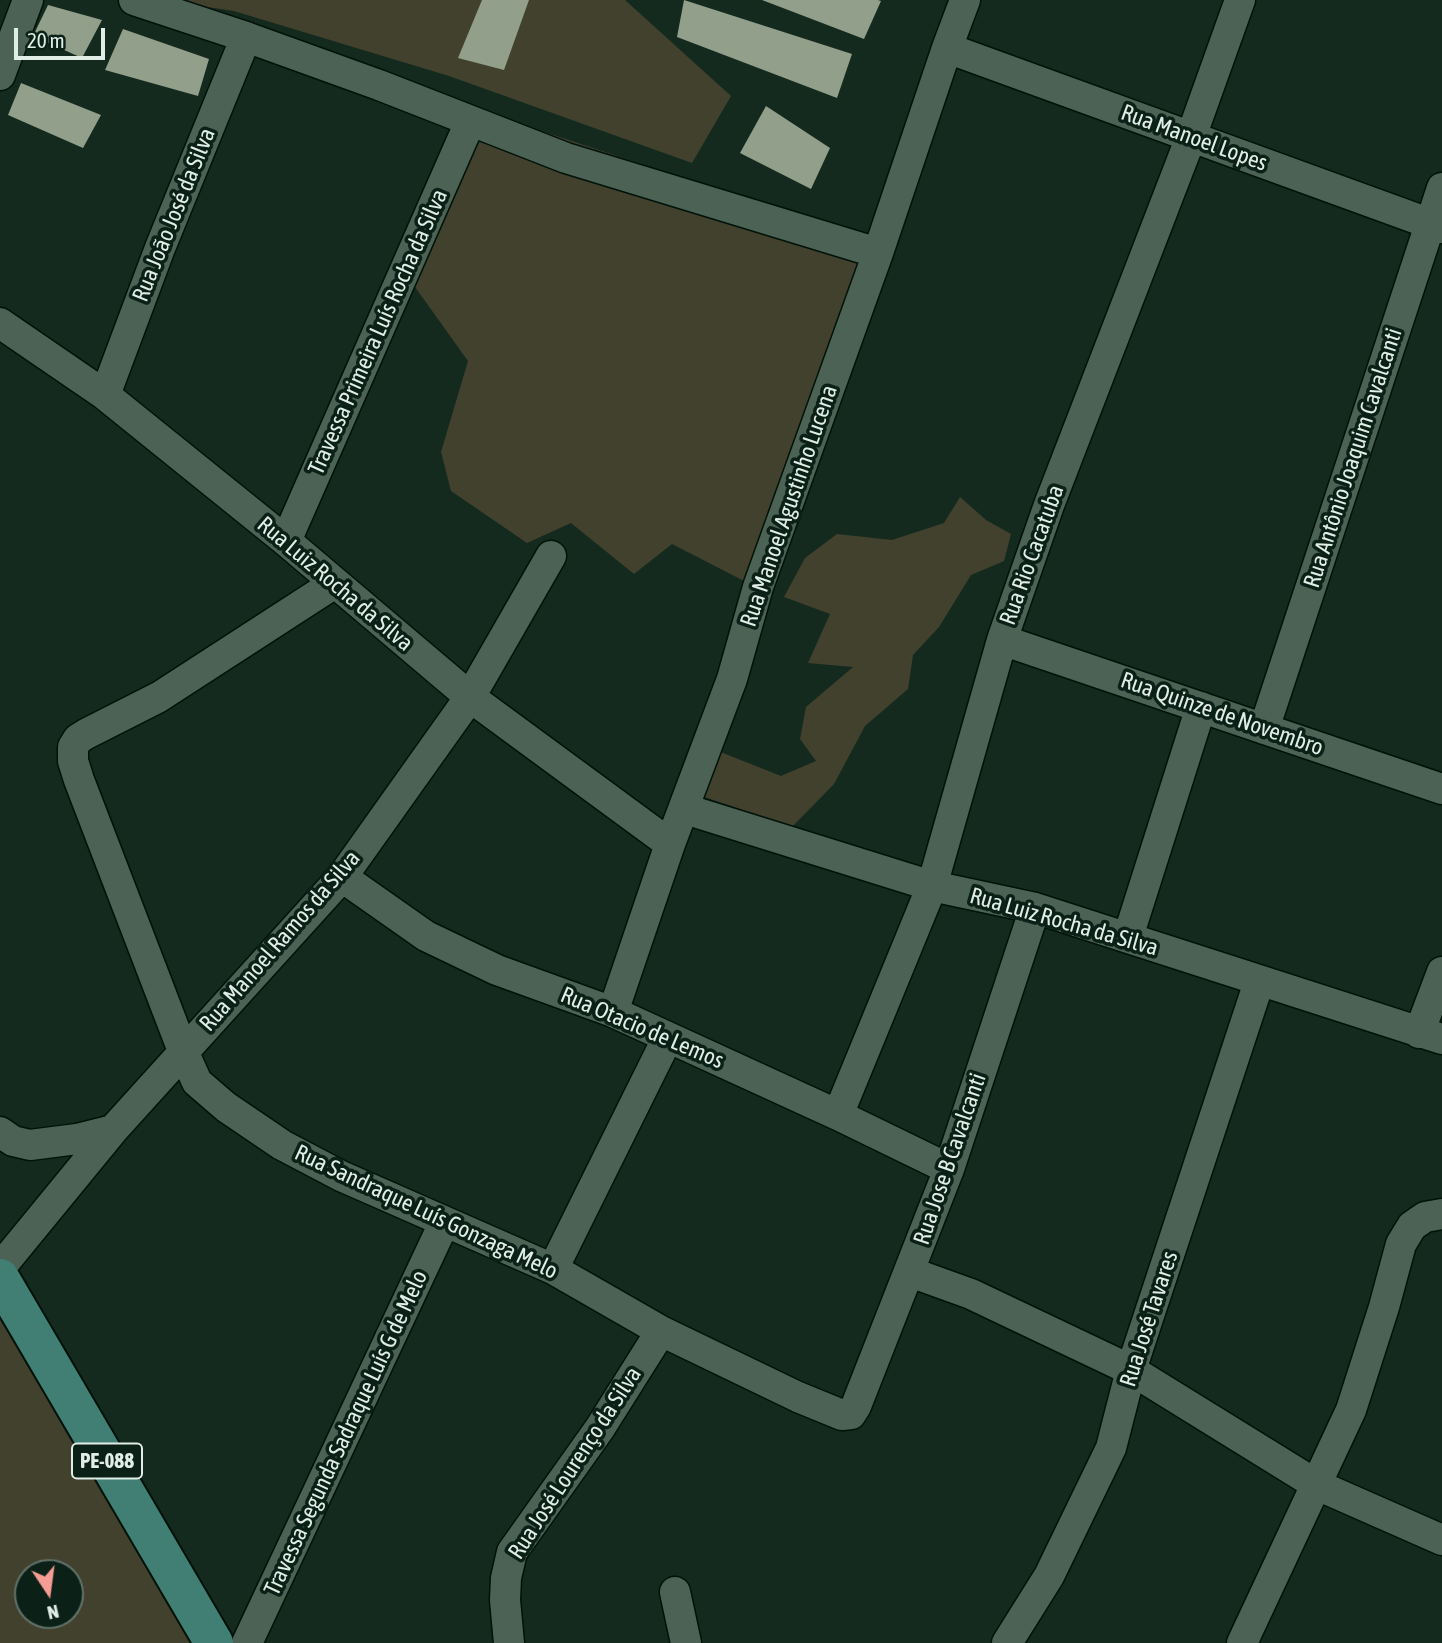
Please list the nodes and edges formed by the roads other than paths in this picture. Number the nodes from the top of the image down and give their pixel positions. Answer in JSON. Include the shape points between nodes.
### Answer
{"nodes":[{"id":1,"x":28,"y":0,"type":"edge"},
{"id":2,"x":134,"y":0,"type":"edge"},
{"id":3,"x":965,"y":0,"type":"edge"},
{"id":4,"x":1240,"y":0,"type":"edge"},
{"id":5,"x":246,"y":37,"type":"junction"},
{"id":6,"x":947,"y":48,"type":"junction"},
{"id":7,"x":0,"y":75,"type":"edge"},
{"id":8,"x":470,"y":122,"type":"junction"},
{"id":9,"x":1191,"y":137,"type":"junction"},
{"id":10,"x":1442,"y":188,"type":"edge"},
{"id":11,"x":1436,"y":226,"type":"edge"},
{"id":12,"x":878,"y":253,"type":"junction"},
{"id":13,"x":0,"y":323,"type":"edge"},
{"id":14,"x":105,"y":394,"type":"junction"},
{"id":15,"x":285,"y":541,"type":"junction"},
{"id":16,"x":551,"y":556,"type":"dead end"},
{"id":17,"x":335,"y":583,"type":"junction"},
{"id":18,"x":1002,"y":640,"type":"junction"},
{"id":19,"x":470,"y":697,"type":"junction"},
{"id":20,"x":1201,"y":707,"type":"junction"},
{"id":21,"x":1264,"y":729,"type":"junction"},
{"id":22,"x":1442,"y":789,"type":"edge"},
{"id":23,"x":685,"y":810,"type":"junction"},
{"id":24,"x":670,"y":844,"type":"junction"},
{"id":25,"x":342,"y":877,"type":"junction"},
{"id":26,"x":932,"y":886,"type":"junction"},
{"id":27,"x":1035,"y":908,"type":"junction"},
{"id":28,"x":1128,"y":937,"type":"junction"},
{"id":29,"x":1442,"y":972,"type":"edge"},
{"id":30,"x":1259,"y":982,"type":"junction"},
{"id":31,"x":613,"y":1012,"type":"junction"},
{"id":32,"x":1431,"y":1036,"type":"edge"},
{"id":33,"x":668,"y":1037,"type":"junction"},
{"id":34,"x":183,"y":1051,"type":"junction"},
{"id":35,"x":838,"y":1115,"type":"junction"},
{"id":36,"x":113,"y":1130,"type":"junction"},
{"id":37,"x":0,"y":1132,"type":"edge"},
{"id":38,"x":948,"y":1169,"type":"junction"},
{"id":39,"x":1442,"y":1214,"type":"edge"},
{"id":40,"x":444,"y":1223,"type":"junction"},
{"id":41,"x":0,"y":1268,"type":"edge"},
{"id":42,"x":553,"y":1269,"type":"junction"},
{"id":43,"x":910,"y":1272,"type":"junction"},
{"id":44,"x":0,"y":1278,"type":"edge"},
{"id":45,"x":661,"y":1331,"type":"junction"},
{"id":46,"x":1131,"y":1370,"type":"junction"},
{"id":47,"x":856,"y":1406,"type":"joint"},
{"id":48,"x":1317,"y":1485,"type":"junction"},
{"id":49,"x":1442,"y":1540,"type":"edge"},
{"id":50,"x":675,"y":1592,"type":"dead end"},
{"id":51,"x":214,"y":1643,"type":"edge"},
{"id":52,"x":247,"y":1643,"type":"edge"},
{"id":53,"x":509,"y":1643,"type":"edge"},
{"id":54,"x":686,"y":1643,"type":"edge"},
{"id":55,"x":1007,"y":1643,"type":"edge"},
{"id":56,"x":1242,"y":1643,"type":"edge"}],
"edges":[{"from":1,"to":7,"type":"street"},
{"from":2,"to":5,"type":"street"},
{"from":3,"to":6,"type":"street","name":"Rua Manoel Agustinho Lucena"},
{"from":4,"to":9,"type":"street","name":"Rua Rio Cacatuba"},
{"from":5,"to":8,"type":"street"},
{"from":5,"to":14,"type":"street","name":"Rua João José da Silva"},
{"from":6,"to":9,"type":"street","name":"Rua Manoel Lopes"},
{"from":6,"to":12,"type":"street","name":"Rua Manoel Agustinho Lucena"},
{"from":8,"to":12,"type":"street","via":[[566,159]]},
{"from":8,"to":15,"type":"street","name":"Travessa Primeira Luís Rocha da Silva"},
{"from":9,"to":11,"type":"street","name":"Rua Manoel Lopes"},
{"from":9,"to":18,"type":"street","name":"Rua Rio Cacatuba"},
{"from":10,"to":11,"type":"street","name":"Rua Antônio Joaquim Cavalcanti"},
{"from":11,"to":21,"type":"street","name":"Rua Antônio Joaquim Cavalcanti"},
{"from":12,"to":23,"type":"street","name":"Rua Manoel Agustinho Lucena","via":[[758,587],[732,679]]},
{"from":13,"to":14,"type":"street","name":"Rua Luiz Rocha da Silva"},
{"from":14,"to":15,"type":"street","name":"Rua Luiz Rocha da Silva"},
{"from":15,"to":17,"type":"street","name":"Rua Luiz Rocha da Silva"},
{"from":16,"to":19,"type":"street","name":"Rua Manoel Ramos da Silva"},
{"from":17,"to":19,"type":"street","name":"Rua Luiz Rocha da Silva"},
{"from":17,"to":34,"type":"street","name":"Rua Sandraque Luís Gonzaga Melo","via":[[159,697],[86,734],[73,747],[73,761]]},
{"from":18,"to":20,"type":"street","name":"Rua Quinze de Novembro"},
{"from":18,"to":26,"type":"street","name":"Rua Rio Cacatuba"},
{"from":19,"to":24,"type":"street","name":"Rua Luiz Rocha da Silva"},
{"from":19,"to":25,"type":"street","name":"Rua Manoel Ramos da Silva"},
{"from":20,"to":21,"type":"street","name":"Rua Quinze de Novembro"},
{"from":20,"to":28,"type":"street"},
{"from":21,"to":22,"type":"street","name":"Rua Quinze de Novembro"},
{"from":23,"to":24,"type":"street","name":"Rua Manoel Agustinho Lucena"},
{"from":23,"to":26,"type":"street","name":"Rua Luiz Rocha da Silva"},
{"from":24,"to":31,"type":"street","name":"Rua Manoel Agustinho Lucena"},
{"from":25,"to":31,"type":"street","name":"Rua Otacio de Lemos","via":[[426,936],[497,970]]},
{"from":25,"to":34,"type":"street","name":"Rua Manoel Ramos da Silva"},
{"from":26,"to":27,"type":"street","name":"Rua Luiz Rocha da Silva"},
{"from":26,"to":35,"type":"street","name":"Rua Rio Cacatuba"},
{"from":27,"to":28,"type":"street","name":"Rua Luiz Rocha da Silva"},
{"from":27,"to":38,"type":"street","name":"Rua Jose B Cavalcanti"},
{"from":28,"to":30,"type":"street","name":"Rua Luiz Rocha da Silva"},
{"from":29,"to":32,"type":"street"},
{"from":30,"to":32,"type":"street","name":"Rua Luiz Rocha da Silva"},
{"from":30,"to":46,"type":"street","name":"Rua José Tavares"},
{"from":31,"to":33,"type":"street","name":"Rua Otacio de Lemos"},
{"from":33,"to":35,"type":"street","name":"Rua Otacio de Lemos"},
{"from":33,"to":42,"type":"street"},
{"from":34,"to":36,"type":"street","name":"Rua Manoel Ramos da Silva"},
{"from":34,"to":40,"type":"street","name":"Rua Sandraque Luís Gonzaga Melo","via":[[197,1082],[282,1145]]},
{"from":35,"to":38,"type":"street","name":"Rua Otacio de Lemos"},
{"from":36,"to":37,"type":"street","via":[[30,1145]]},
{"from":36,"to":41,"type":"street","name":"Rua Manoel Ramos da Silva"},
{"from":38,"to":43,"type":"street","name":"Rua Jose B Cavalcanti"},
{"from":39,"to":48,"type":"street","via":[[1424,1217],[1401,1244],[1352,1410]]},
{"from":40,"to":42,"type":"street","name":"Rua Sandraque Luís Gonzaga Melo"},
{"from":40,"to":52,"type":"street","name":"Travessa Segunda Sadraque Luís G de Melo"},
{"from":42,"to":45,"type":"street","name":"Rua Sandraque Luís Gonzaga Melo"},
{"from":43,"to":46,"type":"street","via":[[971,1294]]},
{"from":43,"to":47,"type":"street","name":"Rua Jose B Cavalcanti"},
{"from":44,"to":51,"type":"main road","number":"PE-088"},
{"from":45,"to":47,"type":"street","name":"Rua Sandraque Luís Gonzaga Melo","via":[[837,1414],[851,1414]]},
{"from":45,"to":53,"type":"street","name":"Rua José Lourenço da Silva","via":[[600,1428],[512,1552],[505,1600]]},
{"from":46,"to":48,"type":"street"},
{"from":46,"to":55,"type":"street","name":"Rua José Tavares","via":[[1111,1448],[1049,1576]]},
{"from":48,"to":49,"type":"street"},
{"from":48,"to":56,"type":"street"},
{"from":50,"to":54,"type":"street"}]}
